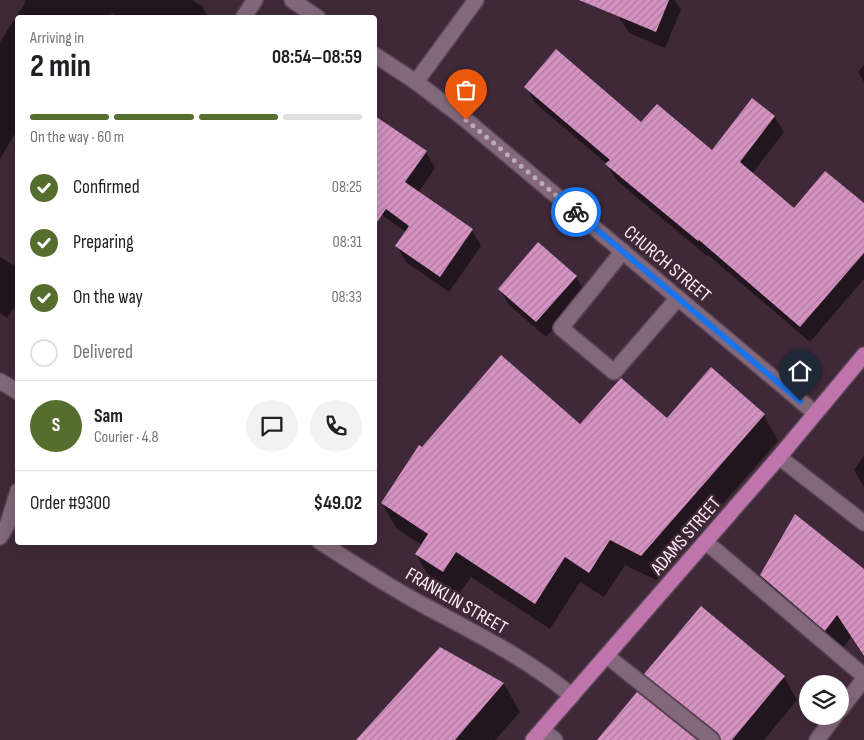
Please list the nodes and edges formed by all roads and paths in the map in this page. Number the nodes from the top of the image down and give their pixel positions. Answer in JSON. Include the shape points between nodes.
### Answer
{"nodes":[{"id":1,"x":254,"y":0,"type":"edge"},
{"id":2,"x":292,"y":0,"type":"edge"},
{"id":3,"x":476,"y":0,"type":"edge"},
{"id":4,"x":245,"y":15,"type":"edge"},
{"id":5,"x":314,"y":15,"type":"edge"},
{"id":6,"x":377,"y":56,"type":"edge"},
{"id":7,"x":416,"y":82,"type":"junction"},
{"id":8,"x":623,"y":251,"type":"junction"},
{"id":9,"x":678,"y":298,"type":"junction"},
{"id":10,"x":864,"y":355,"type":"edge"},
{"id":11,"x":0,"y":381,"type":"edge"},
{"id":12,"x":15,"y":390,"type":"edge"},
{"id":13,"x":815,"y":413,"type":"junction"},
{"id":14,"x":779,"y":457,"type":"junction"},
{"id":15,"x":15,"y":501,"type":"edge"},
{"id":16,"x":864,"y":523,"type":"edge"},
{"id":17,"x":0,"y":537,"type":"edge"},
{"id":18,"x":706,"y":542,"type":"junction"},
{"id":19,"x":325,"y":545,"type":"edge"},
{"id":20,"x":606,"y":656,"type":"junction"},
{"id":21,"x":864,"y":678,"type":"edge"},
{"id":22,"x":572,"y":696,"type":"junction"},
{"id":23,"x":849,"y":698,"type":"edge"},
{"id":24,"x":828,"y":725,"type":"edge"},
{"id":25,"x":537,"y":735,"type":"edge"},
{"id":26,"x":555,"y":740,"type":"edge"},
{"id":27,"x":712,"y":740,"type":"edge"},
{"id":28,"x":817,"y":740,"type":"edge"}],
"edges":[{"from":1,"to":4,"type":"street"},
{"from":2,"to":5,"type":"street"},
{"from":3,"to":7,"type":"street"},
{"from":6,"to":7,"type":"street","name":"CHURCH STREET"},
{"from":7,"to":8,"type":"street","name":"CHURCH STREET"},
{"from":8,"to":9,"type":"street","name":"CHURCH STREET"},
{"from":8,"to":9,"type":"street","via":[[561,328],[614,372]]},
{"from":9,"to":13,"type":"street","name":"CHURCH STREET"},
{"from":10,"to":13,"type":"main road","name":"ADAMS STREET"},
{"from":11,"to":12,"type":"street"},
{"from":13,"to":14,"type":"main road","name":"ADAMS STREET"},
{"from":14,"to":16,"type":"street"},
{"from":14,"to":18,"type":"main road","name":"ADAMS STREET"},
{"from":15,"to":17,"type":"street"},
{"from":18,"to":20,"type":"main road","name":"ADAMS STREET"},
{"from":18,"to":21,"type":"street"},
{"from":19,"to":22,"type":"street","name":"FRANKLIN STREET","via":[[546,675]]},
{"from":20,"to":22,"type":"main road","name":"ADAMS STREET"},
{"from":20,"to":27,"type":"street"},
{"from":21,"to":23,"type":"street"},
{"from":22,"to":25,"type":"main road","name":"ADAMS STREET"},
{"from":24,"to":28,"type":"street"},
{"from":25,"to":26,"type":"street"}]}
